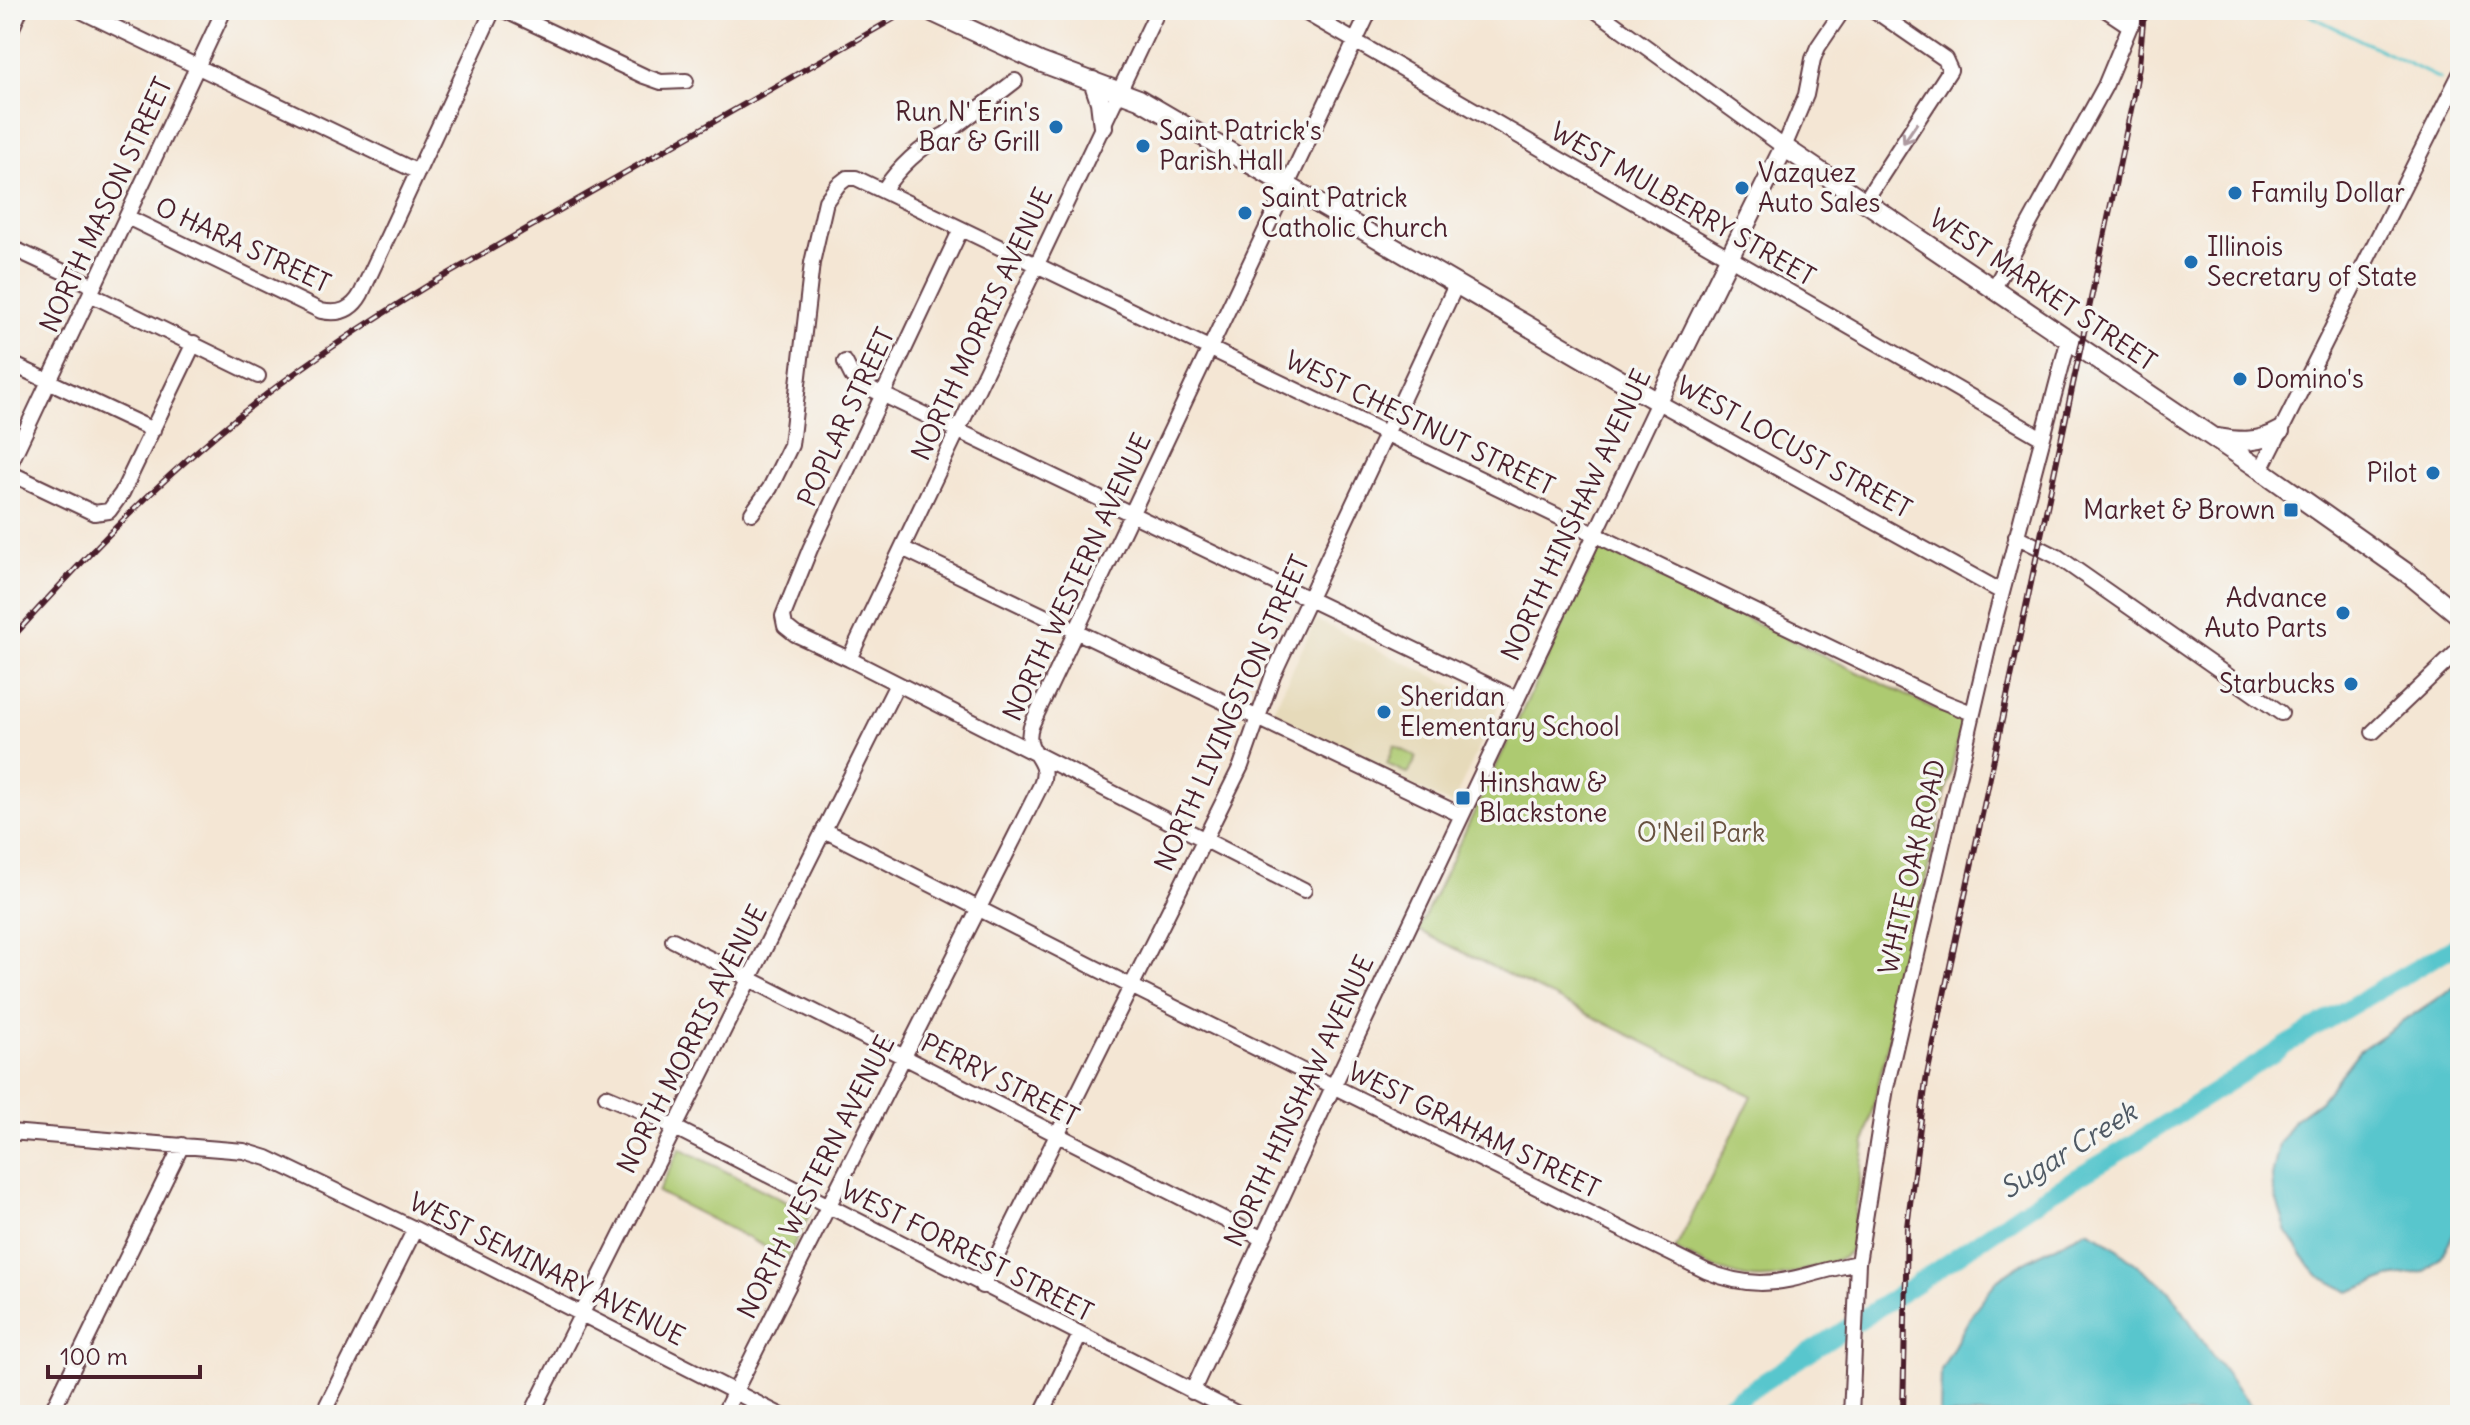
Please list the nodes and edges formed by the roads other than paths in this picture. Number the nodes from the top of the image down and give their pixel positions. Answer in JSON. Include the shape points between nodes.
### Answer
{"nodes":[{"id":1,"x":20,"y":10,"type":"edge"},
{"id":2,"x":79,"y":10,"type":"edge"},
{"id":3,"x":224,"y":10,"type":"edge"},
{"id":4,"x":493,"y":10,"type":"edge"},
{"id":5,"x":504,"y":10,"type":"edge"},
{"id":6,"x":928,"y":10,"type":"edge"},
{"id":7,"x":1158,"y":10,"type":"edge"},
{"id":8,"x":1301,"y":10,"type":"edge"},
{"id":9,"x":1370,"y":10,"type":"edge"},
{"id":10,"x":1595,"y":10,"type":"edge"},
{"id":11,"x":1843,"y":10,"type":"edge"},
{"id":12,"x":1874,"y":10,"type":"edge"},
{"id":13,"x":2106,"y":10,"type":"edge"},
{"id":14,"x":2144,"y":10,"type":"edge"},
{"id":15,"x":2130,"y":26,"type":"junction"},
{"id":16,"x":10,"y":32,"type":"edge"},
{"id":17,"x":1355,"y":42,"type":"junction"},
{"id":18,"x":197,"y":67,"type":"junction"},
{"id":19,"x":2460,"y":74,"type":"edge"},
{"id":20,"x":1085,"y":78,"type":"junction"},
{"id":21,"x":686,"y":81,"type":"dead end"},
{"id":22,"x":1015,"y":81,"type":"dead end"},
{"id":23,"x":1119,"y":91,"type":"junction"},
{"id":24,"x":1103,"y":127,"type":"junction"},
{"id":25,"x":1784,"y":147,"type":"junction"},
{"id":26,"x":418,"y":172,"type":"junction"},
{"id":27,"x":1287,"y":185,"type":"junction"},
{"id":28,"x":883,"y":191,"type":"junction"},
{"id":29,"x":1865,"y":201,"type":"junction"},
{"id":30,"x":127,"y":217,"type":"junction"},
{"id":31,"x":961,"y":229,"type":"junction"},
{"id":32,"x":10,"y":247,"type":"edge"},
{"id":33,"x":1729,"y":259,"type":"junction"},
{"id":34,"x":1037,"y":265,"type":"junction"},
{"id":35,"x":1456,"y":285,"type":"junction"},
{"id":36,"x":1994,"y":288,"type":"junction"},
{"id":37,"x":92,"y":290,"type":"junction"},
{"id":38,"x":2069,"y":338,"type":"junction"},
{"id":39,"x":194,"y":343,"type":"junction"},
{"id":40,"x":1210,"y":348,"type":"junction"},
{"id":41,"x":845,"y":362,"type":"dead end"},
{"id":42,"x":10,"y":363,"type":"edge"},
{"id":43,"x":258,"y":376,"type":"dead end"},
{"id":44,"x":49,"y":382,"type":"junction"},
{"id":45,"x":883,"y":394,"type":"junction"},
{"id":46,"x":1658,"y":402,"type":"junction"},
{"id":47,"x":153,"y":430,"type":"junction"},
{"id":48,"x":958,"y":431,"type":"junction"},
{"id":49,"x":2280,"y":431,"type":"junction"},
{"id":50,"x":1387,"y":433,"type":"junction"},
{"id":51,"x":2212,"y":437,"type":"junction"},
{"id":52,"x":2042,"y":438,"type":"junction"},
{"id":53,"x":10,"y":464,"type":"edge"},
{"id":54,"x":2261,"y":470,"type":"junction"},
{"id":55,"x":10,"y":473,"type":"edge"},
{"id":56,"x":752,"y":513,"type":"dead end"},
{"id":57,"x":1132,"y":515,"type":"junction"},
{"id":58,"x":1596,"y":535,"type":"junction"},
{"id":59,"x":2016,"y":536,"type":"junction"},
{"id":60,"x":902,"y":548,"type":"junction"},
{"id":61,"x":2002,"y":592,"type":"junction"},
{"id":62,"x":1309,"y":599,"type":"junction"},
{"id":63,"x":2456,"y":608,"type":"edge"},
{"id":64,"x":1077,"y":631,"type":"junction"},
{"id":65,"x":2460,"y":649,"type":"edge"},
{"id":66,"x":849,"y":659,"type":"junction"},
{"id":67,"x":897,"y":684,"type":"junction"},
{"id":68,"x":1517,"y":699,"type":"junction"},
{"id":69,"x":1972,"y":713,"type":"junction"},
{"id":70,"x":2281,"y":713,"type":"dead end"},
{"id":71,"x":1258,"y":717,"type":"junction"},
{"id":72,"x":2373,"y":732,"type":"dead end"},
{"id":73,"x":1036,"y":754,"type":"junction"},
{"id":74,"x":1461,"y":815,"type":"junction"},
{"id":75,"x":824,"y":830,"type":"junction"},
{"id":76,"x":1205,"y":839,"type":"junction"},
{"id":77,"x":1304,"y":890,"type":"dead end"},
{"id":78,"x":978,"y":909,"type":"junction"},
{"id":79,"x":673,"y":940,"type":"dead end"},
{"id":80,"x":749,"y":978,"type":"junction"},
{"id":81,"x":1131,"y":986,"type":"junction"},
{"id":82,"x":903,"y":1057,"type":"junction"},
{"id":83,"x":1333,"y":1087,"type":"junction"},
{"id":84,"x":606,"y":1096,"type":"dead end"},
{"id":85,"x":674,"y":1128,"type":"junction"},
{"id":86,"x":1056,"y":1136,"type":"junction"},
{"id":87,"x":12,"y":1137,"type":"edge"},
{"id":88,"x":182,"y":1145,"type":"junction"},
{"id":89,"x":828,"y":1207,"type":"junction"},
{"id":90,"x":415,"y":1229,"type":"junction"},
{"id":91,"x":1263,"y":1239,"type":"junction"},
{"id":92,"x":1858,"y":1263,"type":"junction"},
{"id":93,"x":982,"y":1286,"type":"junction"},
{"id":94,"x":582,"y":1313,"type":"junction"},
{"id":95,"x":1080,"y":1335,"type":"junction"},
{"id":96,"x":734,"y":1392,"type":"junction"},
{"id":97,"x":1192,"y":1392,"type":"junction"},
{"id":98,"x":50,"y":1415,"type":"edge"},
{"id":99,"x":322,"y":1415,"type":"edge"},
{"id":100,"x":531,"y":1415,"type":"edge"},
{"id":101,"x":723,"y":1415,"type":"edge"},
{"id":102,"x":780,"y":1415,"type":"edge"},
{"id":103,"x":1041,"y":1415,"type":"edge"},
{"id":104,"x":1240,"y":1415,"type":"edge"},
{"id":105,"x":1851,"y":1415,"type":"edge"}],
"edges":[{"from":1,"to":16,"type":"street"},
{"from":2,"to":18,"type":"street"},
{"from":3,"to":18,"type":"street","name":"NORTH MASON STREET"},
{"from":4,"to":26,"type":"street"},
{"from":5,"to":21,"type":"street","via":[[644,76]]},
{"from":6,"to":20,"type":"main road","name":"WEST LOCUST STREET"},
{"from":7,"to":23,"type":"street","name":"NORTH MORRIS AVENUE"},
{"from":8,"to":17,"type":"street","name":"WEST MULBERRY STREET"},
{"from":9,"to":17,"type":"street","name":"NORTH WESTERN AVENUE"},
{"from":10,"to":25,"type":"street","name":"WEST MARKET STREET"},
{"from":11,"to":25,"type":"street","name":"NORTH HINSHAW AVENUE","via":[[1818,47],[1806,95]]},
{"from":12,"to":29,"type":"street","one_way":true,"via":[[1949,67]]},
{"from":13,"to":15,"type":"street"},
{"from":14,"to":15,"type":"street"},
{"from":15,"to":36,"type":"street","via":[[2105,86]]},
{"from":17,"to":27,"type":"street","name":"NORTH WESTERN AVENUE"},
{"from":17,"to":33,"type":"street","name":"WEST MULBERRY STREET"},
{"from":18,"to":26,"type":"street"},
{"from":18,"to":30,"type":"street","name":"NORTH MASON STREET"},
{"from":19,"to":49,"type":"street"},
{"from":20,"to":23,"type":"main road","name":"WEST LOCUST STREET"},
{"from":20,"to":24,"type":"main road","via":[[1100,102]]},
{"from":22,"to":28,"type":"street","via":[[934,139],[894,174]]},
{"from":23,"to":24,"type":"street","name":"NORTH MORRIS AVENUE"},
{"from":23,"to":27,"type":"main road","name":"WEST LOCUST STREET"},
{"from":24,"to":34,"type":"street","name":"NORTH MORRIS AVENUE"},
{"from":25,"to":29,"type":"main road","name":"WEST MARKET STREET"},
{"from":25,"to":33,"type":"main road","name":"NORTH HINSHAW AVENUE"},
{"from":26,"to":30,"type":"street","name":"O HARA STREET","via":[[361,294],[340,312],[321,311]]},
{"from":27,"to":35,"type":"main road","name":"WEST LOCUST STREET"},
{"from":27,"to":40,"type":"street","name":"NORTH WESTERN AVENUE"},
{"from":28,"to":31,"type":"street","name":"WEST CHESTNUT STREET"},
{"from":28,"to":56,"type":"street","name":"WEST CHESTNUT STREET","via":[[847,178],[831,192],[812,263],[791,445]]},
{"from":29,"to":36,"type":"main road","name":"WEST MARKET STREET"},
{"from":30,"to":37,"type":"street","name":"NORTH MASON STREET"},
{"from":31,"to":34,"type":"street","name":"WEST CHESTNUT STREET"},
{"from":31,"to":45,"type":"street","name":"POPLAR STREET"},
{"from":32,"to":37,"type":"street"},
{"from":33,"to":46,"type":"main road","name":"NORTH HINSHAW AVENUE"},
{"from":33,"to":52,"type":"street","name":"WEST MULBERRY STREET"},
{"from":34,"to":40,"type":"street","name":"WEST CHESTNUT STREET"},
{"from":34,"to":48,"type":"street","name":"NORTH MORRIS AVENUE"},
{"from":35,"to":46,"type":"main road","name":"WEST LOCUST STREET"},
{"from":35,"to":50,"type":"street","name":"NORTH LIVINGSTON STREET"},
{"from":36,"to":38,"type":"main road","name":"WEST MARKET STREET"},
{"from":37,"to":39,"type":"street"},
{"from":37,"to":44,"type":"street","name":"NORTH MASON STREET"},
{"from":38,"to":51,"type":"main road","name":"WEST MARKET STREET"},
{"from":38,"to":52,"type":"street","name":"WHITE OAK ROAD"},
{"from":39,"to":43,"type":"street"},
{"from":39,"to":47,"type":"street"},
{"from":40,"to":50,"type":"street","name":"WEST CHESTNUT STREET"},
{"from":40,"to":57,"type":"street","name":"NORTH WESTERN AVENUE"},
{"from":41,"to":45,"type":"street","via":[[857,381]]},
{"from":42,"to":44,"type":"street"},
{"from":44,"to":47,"type":"street"},
{"from":44,"to":53,"type":"street","name":"NORTH MASON STREET"},
{"from":45,"to":48,"type":"street"},
{"from":45,"to":66,"type":"street","name":"POPLAR STREET","via":[[782,619],[795,634]]},
{"from":46,"to":58,"type":"street","name":"NORTH HINSHAW AVENUE"},
{"from":46,"to":61,"type":"street","name":"WEST LOCUST STREET"},
{"from":47,"to":55,"type":"street","via":[[114,507],[105,513],[94,513]]},
{"from":48,"to":57,"type":"street"},
{"from":48,"to":60,"type":"street","name":"NORTH MORRIS AVENUE"},
{"from":49,"to":51,"type":"main road","via":[[2265,440]]},
{"from":49,"to":54,"type":"street"},
{"from":50,"to":58,"type":"street","name":"WEST CHESTNUT STREET"},
{"from":50,"to":62,"type":"street","name":"NORTH LIVINGSTON STREET"},
{"from":51,"to":54,"type":"main road","name":"WEST MARKET STREET"},
{"from":52,"to":59,"type":"street","name":"WHITE OAK ROAD"},
{"from":54,"to":63,"type":"main road","name":"WEST MARKET STREET"},
{"from":57,"to":62,"type":"street"},
{"from":57,"to":64,"type":"street","name":"NORTH WESTERN AVENUE"},
{"from":58,"to":68,"type":"street","name":"NORTH HINSHAW AVENUE"},
{"from":58,"to":69,"type":"street","name":"WEST CHESTNUT STREET"},
{"from":59,"to":61,"type":"street","name":"WHITE OAK ROAD"},
{"from":59,"to":70,"type":"street","via":[[2058,557]]},
{"from":60,"to":64,"type":"street"},
{"from":60,"to":66,"type":"street","name":"NORTH MORRIS AVENUE"},
{"from":61,"to":69,"type":"street","name":"WHITE OAK ROAD"},
{"from":62,"to":68,"type":"street"},
{"from":62,"to":71,"type":"street","name":"NORTH LIVINGSTON STREET"},
{"from":64,"to":71,"type":"street"},
{"from":64,"to":73,"type":"street","name":"NORTH WESTERN AVENUE","via":[[1027,735]]},
{"from":65,"to":72,"type":"street"},
{"from":66,"to":67,"type":"street"},
{"from":67,"to":73,"type":"street"},
{"from":67,"to":75,"type":"street","name":"NORTH MORRIS AVENUE"},
{"from":68,"to":74,"type":"street","name":"NORTH HINSHAW AVENUE"},
{"from":69,"to":92,"type":"street","name":"WHITE OAK ROAD","via":[[1886,1088]]},
{"from":71,"to":74,"type":"street"},
{"from":71,"to":76,"type":"street","name":"NORTH LIVINGSTON STREET"},
{"from":73,"to":76,"type":"street"},
{"from":73,"to":78,"type":"street","name":"NORTH WESTERN AVENUE","via":[[1045,776]]},
{"from":74,"to":83,"type":"street","name":"NORTH HINSHAW AVENUE"},
{"from":75,"to":78,"type":"street","name":"WEST GRAHAM STREET"},
{"from":75,"to":80,"type":"street","name":"NORTH MORRIS AVENUE"},
{"from":76,"to":77,"type":"street"},
{"from":76,"to":81,"type":"street","name":"NORTH LIVINGSTON STREET"},
{"from":78,"to":81,"type":"street","name":"WEST GRAHAM STREET"},
{"from":78,"to":82,"type":"street","name":"NORTH WESTERN AVENUE"},
{"from":79,"to":80,"type":"street","name":"PERRY STREET"},
{"from":80,"to":82,"type":"street","name":"PERRY STREET"},
{"from":80,"to":85,"type":"street","name":"NORTH MORRIS AVENUE"},
{"from":81,"to":83,"type":"street","name":"WEST GRAHAM STREET"},
{"from":81,"to":86,"type":"street","name":"NORTH LIVINGSTON STREET"},
{"from":82,"to":86,"type":"street","name":"PERRY STREET"},
{"from":82,"to":89,"type":"street","name":"NORTH WESTERN AVENUE"},
{"from":83,"to":91,"type":"street","name":"NORTH HINSHAW AVENUE"},
{"from":83,"to":92,"type":"street","name":"WEST GRAHAM STREET","via":[[1729,1281],[1783,1282]]},
{"from":84,"to":85,"type":"street","name":"WEST FORREST STREET"},
{"from":85,"to":89,"type":"street","name":"WEST FORREST STREET"},
{"from":85,"to":94,"type":"street","name":"NORTH MORRIS AVENUE"},
{"from":86,"to":91,"type":"street","name":"PERRY STREET"},
{"from":86,"to":93,"type":"street","name":"NORTH LIVINGSTON STREET"},
{"from":87,"to":88,"type":"street","name":"WEST SEMINARY AVENUE"},
{"from":88,"to":90,"type":"street","name":"WEST SEMINARY AVENUE","via":[[256,1154]]},
{"from":88,"to":98,"type":"street"},
{"from":89,"to":93,"type":"street","name":"WEST FORREST STREET"},
{"from":89,"to":96,"type":"street","name":"NORTH WESTERN AVENUE"},
{"from":90,"to":94,"type":"street","name":"WEST SEMINARY AVENUE"},
{"from":90,"to":99,"type":"street"},
{"from":91,"to":97,"type":"street","name":"NORTH HINSHAW AVENUE"},
{"from":92,"to":105,"type":"street","name":"WHITE OAK ROAD"},
{"from":93,"to":95,"type":"street","name":"WEST FORREST STREET"},
{"from":94,"to":96,"type":"street","name":"WEST SEMINARY AVENUE"},
{"from":94,"to":100,"type":"street","name":"NORTH MORRIS AVENUE"},
{"from":95,"to":97,"type":"street","name":"WEST FORREST STREET"},
{"from":95,"to":103,"type":"street"},
{"from":96,"to":101,"type":"street","name":"NORTH WESTERN AVENUE"},
{"from":96,"to":102,"type":"street","name":"WEST SEMINARY AVENUE"},
{"from":97,"to":104,"type":"street","name":"WEST FORREST STREET"}]}
